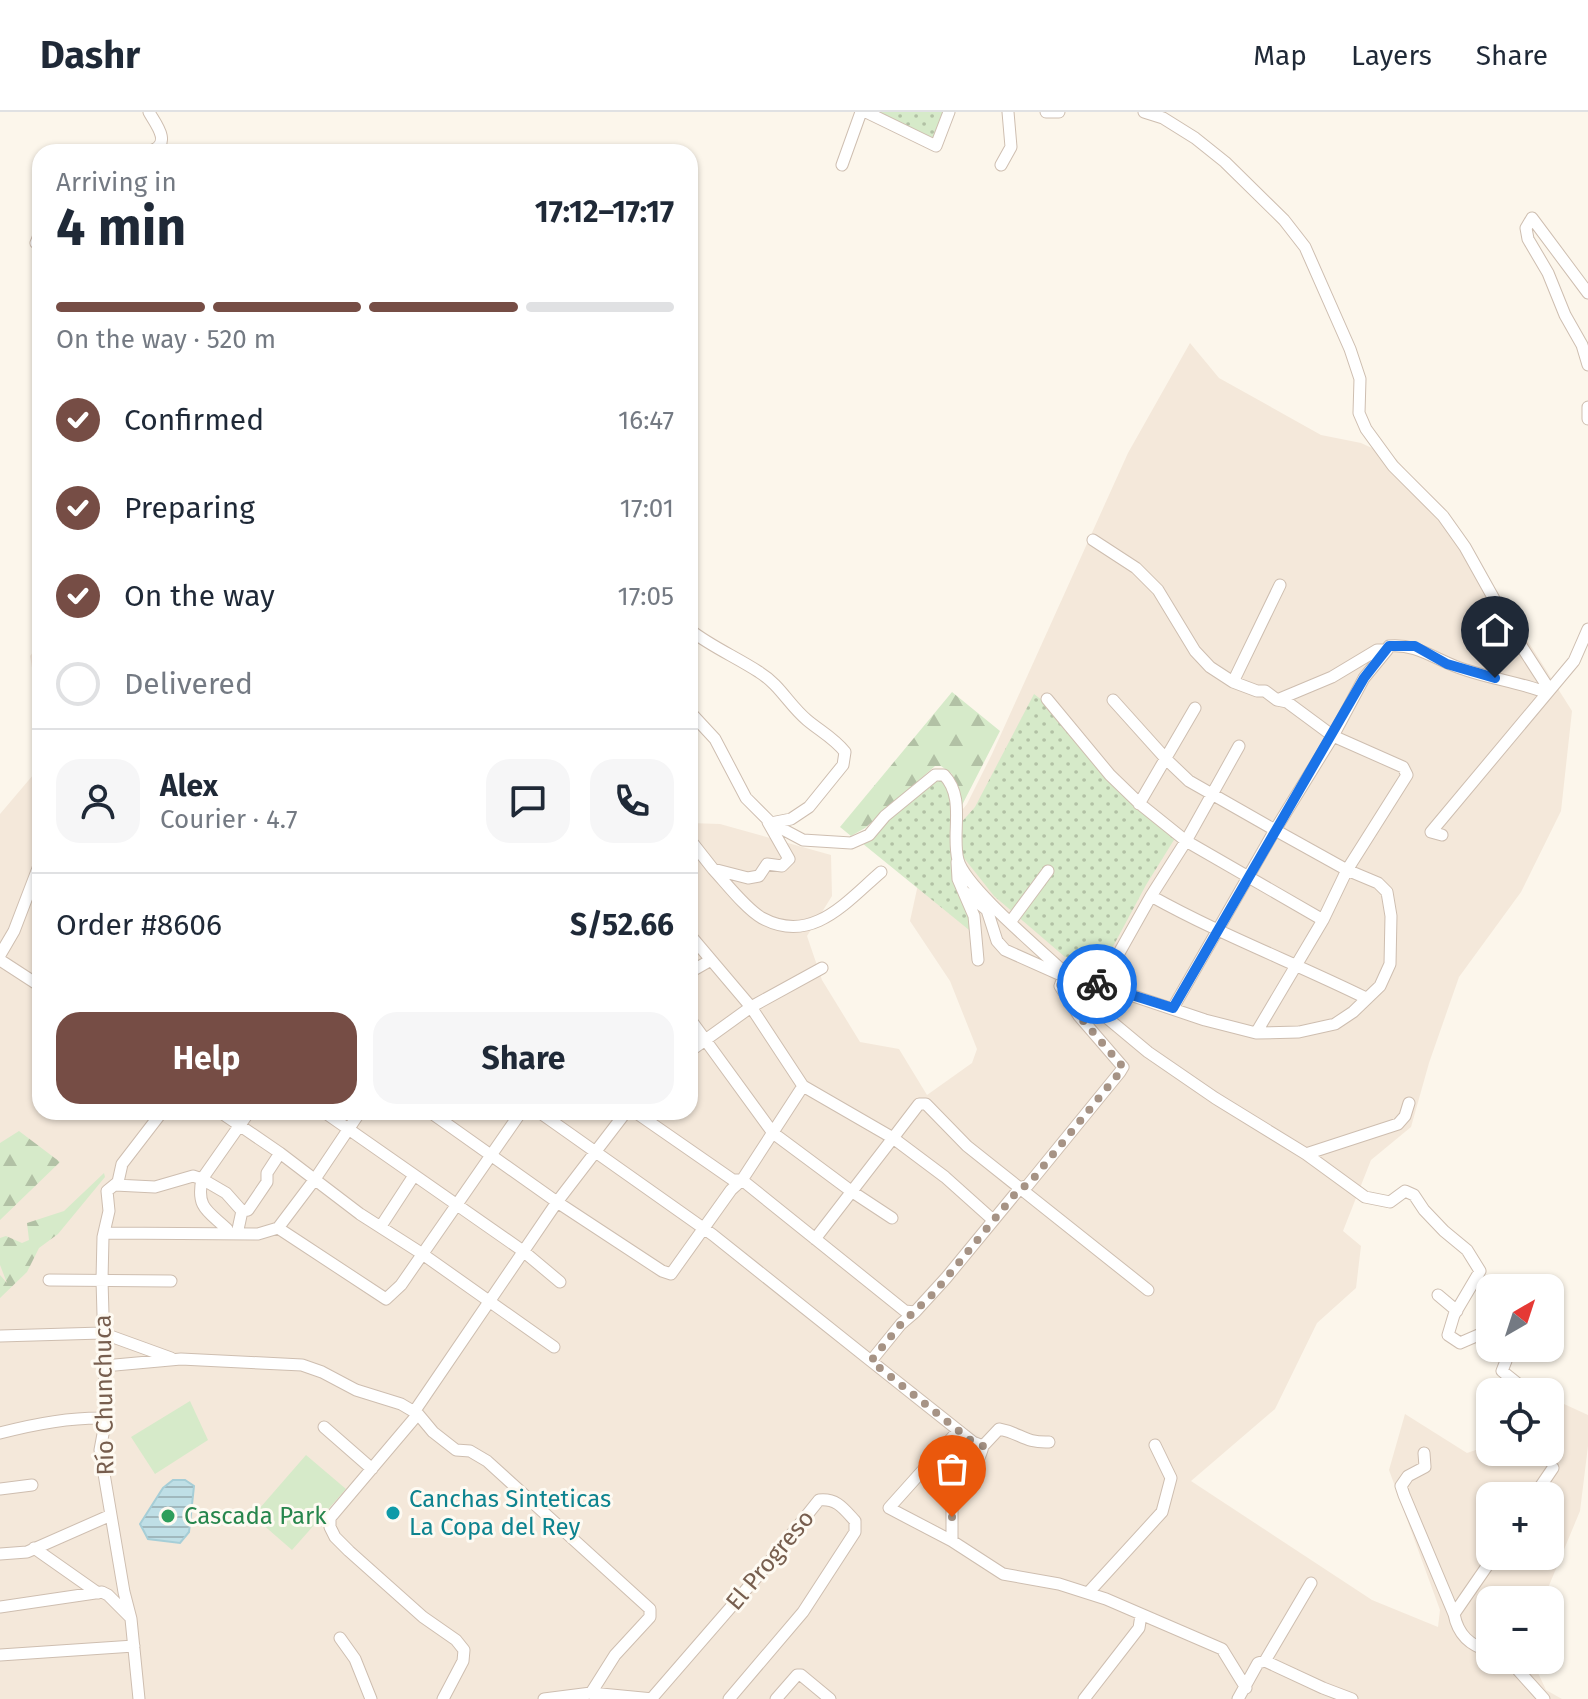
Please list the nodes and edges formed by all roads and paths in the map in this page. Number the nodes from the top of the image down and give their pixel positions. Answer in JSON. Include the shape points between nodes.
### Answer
{"nodes":[{"id":1,"x":149,"y":112,"type":"edge"},
{"id":2,"x":863,"y":112,"type":"edge"},
{"id":3,"x":949,"y":112,"type":"edge"},
{"id":4,"x":1008,"y":112,"type":"edge"},
{"id":5,"x":1046,"y":112,"type":"edge"},
{"id":6,"x":1059,"y":112,"type":"edge"},
{"id":7,"x":1144,"y":112,"type":"edge"},
{"id":8,"x":1178,"y":112,"type":"edge"},
{"id":9,"x":1169,"y":122,"type":"junction"},
{"id":10,"x":160,"y":144,"type":"edge"},
{"id":11,"x":842,"y":165,"type":"dead end"},
{"id":12,"x":1001,"y":165,"type":"dead end"},
{"id":13,"x":1588,"y":293,"type":"edge"},
{"id":14,"x":1588,"y":365,"type":"edge"},
{"id":15,"x":1588,"y":407,"type":"edge"},
{"id":16,"x":1588,"y":419,"type":"edge"},
{"id":17,"x":1093,"y":540,"type":"dead end"},
{"id":18,"x":1280,"y":585,"type":"dead end"},
{"id":19,"x":1588,"y":629,"type":"edge"},
{"id":20,"x":698,"y":636,"type":"edge"},
{"id":21,"x":1387,"y":650,"type":"junction"},
{"id":22,"x":1233,"y":682,"type":"junction"},
{"id":23,"x":1549,"y":689,"type":"junction"},
{"id":24,"x":1047,"y":699,"type":"dead end"},
{"id":25,"x":1113,"y":700,"type":"dead end"},
{"id":26,"x":1277,"y":700,"type":"junction"},
{"id":27,"x":1195,"y":708,"type":"dead end"},
{"id":28,"x":698,"y":721,"type":"edge"},
{"id":29,"x":1333,"y":736,"type":"junction"},
{"id":30,"x":1239,"y":746,"type":"dead end"},
{"id":31,"x":1167,"y":760,"type":"junction"},
{"id":32,"x":1211,"y":793,"type":"junction"},
{"id":33,"x":1139,"y":804,"type":"junction"},
{"id":34,"x":769,"y":820,"type":"junction"},
{"id":35,"x":1275,"y":830,"type":"junction"},
{"id":36,"x":1442,"y":835,"type":"dead end"},
{"id":37,"x":1186,"y":841,"type":"junction"},
{"id":38,"x":698,"y":850,"type":"edge"},
{"id":39,"x":958,"y":861,"type":"junction"},
{"id":40,"x":713,"y":869,"type":"junction"},
{"id":41,"x":1347,"y":870,"type":"junction"},
{"id":42,"x":1048,"y":871,"type":"dead end"},
{"id":43,"x":881,"y":872,"type":"dead end"},
{"id":44,"x":1247,"y":878,"type":"junction"},
{"id":45,"x":32,"y":884,"type":"edge"},
{"id":46,"x":966,"y":893,"type":"junction"},
{"id":47,"x":1151,"y":896,"type":"junction"},
{"id":48,"x":1323,"y":920,"type":"junction"},
{"id":49,"x":1011,"y":921,"type":"junction"},
{"id":50,"x":1216,"y":930,"type":"junction"},
{"id":51,"x":698,"y":945,"type":"edge"},
{"id":52,"x":0,"y":958,"type":"edge"},
{"id":53,"x":711,"y":960,"type":"junction"},
{"id":54,"x":978,"y":960,"type":"dead end"},
{"id":55,"x":1296,"y":963,"type":"junction"},
{"id":56,"x":698,"y":967,"type":"edge"},
{"id":57,"x":822,"y":968,"type":"dead end"},
{"id":58,"x":1063,"y":975,"type":"junction"},
{"id":59,"x":32,"y":980,"type":"edge"},
{"id":60,"x":1101,"y":985,"type":"junction"},
{"id":61,"x":1366,"y":998,"type":"junction"},
{"id":62,"x":751,"y":1007,"type":"junction"},
{"id":63,"x":1173,"y":1008,"type":"junction"},
{"id":64,"x":698,"y":1028,"type":"edge"},
{"id":65,"x":1256,"y":1033,"type":"junction"},
{"id":66,"x":706,"y":1038,"type":"junction"},
{"id":67,"x":698,"y":1044,"type":"edge"},
{"id":68,"x":803,"y":1086,"type":"junction"},
{"id":69,"x":1409,"y":1103,"type":"dead end"},
{"id":70,"x":156,"y":1120,"type":"edge"},
{"id":71,"x":232,"y":1120,"type":"edge"},
{"id":72,"x":243,"y":1120,"type":"edge"},
{"id":73,"x":335,"y":1120,"type":"edge"},
{"id":74,"x":354,"y":1120,"type":"edge"},
{"id":75,"x":444,"y":1120,"type":"edge"},
{"id":76,"x":515,"y":1120,"type":"edge"},
{"id":77,"x":550,"y":1120,"type":"edge"},
{"id":78,"x":620,"y":1120,"type":"edge"},
{"id":79,"x":647,"y":1120,"type":"edge"},
{"id":80,"x":240,"y":1125,"type":"junction"},
{"id":81,"x":348,"y":1129,"type":"junction"},
{"id":82,"x":773,"y":1133,"type":"junction"},
{"id":83,"x":893,"y":1138,"type":"junction"},
{"id":84,"x":595,"y":1151,"type":"junction"},
{"id":85,"x":280,"y":1153,"type":"junction"},
{"id":86,"x":492,"y":1154,"type":"junction"},
{"id":87,"x":1306,"y":1154,"type":"junction"},
{"id":88,"x":413,"y":1177,"type":"junction"},
{"id":89,"x":202,"y":1179,"type":"junction"},
{"id":90,"x":315,"y":1179,"type":"junction"},
{"id":91,"x":742,"y":1180,"type":"junction"},
{"id":92,"x":115,"y":1185,"type":"junction"},
{"id":93,"x":1020,"y":1188,"type":"junction"},
{"id":94,"x":851,"y":1191,"type":"junction"},
{"id":95,"x":557,"y":1202,"type":"junction"},
{"id":96,"x":456,"y":1206,"type":"junction"},
{"id":97,"x":242,"y":1211,"type":"junction"},
{"id":98,"x":892,"y":1218,"type":"dead end"},
{"id":99,"x":993,"y":1220,"type":"junction"},
{"id":100,"x":381,"y":1226,"type":"junction"},
{"id":101,"x":278,"y":1228,"type":"junction"},
{"id":102,"x":704,"y":1229,"type":"junction"},
{"id":103,"x":105,"y":1233,"type":"junction"},
{"id":104,"x":231,"y":1234,"type":"junction"},
{"id":105,"x":815,"y":1239,"type":"junction"},
{"id":106,"x":523,"y":1251,"type":"junction"},
{"id":107,"x":421,"y":1253,"type":"junction"},
{"id":108,"x":49,"y":1280,"type":"dead end"},
{"id":109,"x":102,"y":1280,"type":"junction"},
{"id":110,"x":171,"y":1281,"type":"dead end"},
{"id":111,"x":560,"y":1282,"type":"dead end"},
{"id":112,"x":1148,"y":1290,"type":"dead end"},
{"id":113,"x":1438,"y":1295,"type":"dead end"},
{"id":114,"x":490,"y":1303,"type":"junction"},
{"id":115,"x":1457,"y":1311,"type":"junction"},
{"id":116,"x":915,"y":1312,"type":"junction"},
{"id":117,"x":102,"y":1333,"type":"junction"},
{"id":118,"x":0,"y":1336,"type":"edge"},
{"id":119,"x":1476,"y":1336,"type":"edge"},
{"id":120,"x":554,"y":1347,"type":"dead end"},
{"id":121,"x":177,"y":1360,"type":"junction"},
{"id":122,"x":871,"y":1361,"type":"junction"},
{"id":123,"x":1506,"y":1362,"type":"edge"},
{"id":124,"x":104,"y":1366,"type":"junction"},
{"id":125,"x":1511,"y":1378,"type":"edge"},
{"id":126,"x":416,"y":1413,"type":"junction"},
{"id":127,"x":106,"y":1418,"type":"junction"},
{"id":128,"x":324,"y":1427,"type":"dead end"},
{"id":129,"x":958,"y":1431,"type":"junction"},
{"id":130,"x":0,"y":1433,"type":"edge"},
{"id":131,"x":1049,"y":1442,"type":"dead end"},
{"id":132,"x":1155,"y":1445,"type":"dead end"},
{"id":133,"x":983,"y":1446,"type":"junction"},
{"id":134,"x":1424,"y":1453,"type":"dead end"},
{"id":135,"x":1553,"y":1468,"type":"dead end"},
{"id":136,"x":372,"y":1469,"type":"junction"},
{"id":137,"x":1544,"y":1482,"type":"edge"},
{"id":138,"x":32,"y":1485,"type":"dead end"},
{"id":139,"x":0,"y":1489,"type":"edge"},
{"id":140,"x":111,"y":1515,"type":"junction"},
{"id":141,"x":952,"y":1541,"type":"junction"},
{"id":142,"x":34,"y":1548,"type":"junction"},
{"id":143,"x":0,"y":1554,"type":"edge"},
{"id":144,"x":1484,"y":1570,"type":"edge"},
{"id":145,"x":1311,"y":1583,"type":"dead end"},
{"id":146,"x":98,"y":1593,"type":"junction"},
{"id":147,"x":1088,"y":1593,"type":"junction"},
{"id":148,"x":0,"y":1607,"type":"edge"},
{"id":149,"x":1454,"y":1614,"type":"junction"},
{"id":150,"x":1141,"y":1615,"type":"junction"},
{"id":151,"x":131,"y":1619,"type":"junction"},
{"id":152,"x":340,"y":1638,"type":"dead end"},
{"id":153,"x":134,"y":1646,"type":"junction"},
{"id":154,"x":1476,"y":1648,"type":"edge"},
{"id":155,"x":0,"y":1655,"type":"edge"},
{"id":156,"x":1265,"y":1661,"type":"junction"},
{"id":157,"x":1522,"y":1674,"type":"edge"},
{"id":158,"x":1246,"y":1688,"type":"junction"},
{"id":159,"x":595,"y":1696,"type":"edge"},
{"id":160,"x":139,"y":1699,"type":"edge"},
{"id":161,"x":371,"y":1699,"type":"edge"},
{"id":162,"x":443,"y":1699,"type":"edge"},
{"id":163,"x":544,"y":1699,"type":"edge"},
{"id":164,"x":652,"y":1699,"type":"edge"},
{"id":165,"x":729,"y":1699,"type":"edge"},
{"id":166,"x":776,"y":1699,"type":"edge"},
{"id":167,"x":830,"y":1699,"type":"edge"},
{"id":168,"x":1084,"y":1699,"type":"edge"},
{"id":169,"x":1238,"y":1699,"type":"edge"},
{"id":170,"x":1352,"y":1699,"type":"edge"},
{"id":171,"x":1544,"y":1699,"type":"edge"}],
"edges":[{"from":1,"to":10,"type":"street","via":[[158,125]]},
{"from":2,"to":3,"type":"street","via":[[936,146]]},
{"from":2,"to":11,"type":"street"},
{"from":4,"to":12,"type":"street","via":[[1011,147]]},
{"from":5,"to":6,"type":"street"},
{"from":7,"to":9,"type":"street"},
{"from":8,"to":9,"type":"street"},
{"from":9,"to":23,"type":"street","via":[[1225,162],[1305,247],[1350,349],[1366,429],[1465,547]]},
{"from":13,"to":14,"type":"street","via":[[1532,218],[1526,228],[1528,239]]},
{"from":15,"to":16,"type":"street"},
{"from":17,"to":22,"type":"street","via":[[1136,568],[1158,590],[1195,651]]},
{"from":18,"to":22,"type":"street"},
{"from":19,"to":23,"type":"street","via":[[1574,661]]},
{"from":20,"to":34,"type":"street","via":[[776,684],[805,719],[845,752],[843,765],[809,807],[791,819]]},
{"from":21,"to":23,"type":"street","via":[[1415,646],[1468,671]]},
{"from":21,"to":26,"type":"street","via":[[1377,650],[1332,677]]},
{"from":21,"to":29,"type":"street","via":[[1364,678]]},
{"from":22,"to":26,"type":"street"},
{"from":23,"to":36,"type":"street","via":[[1431,832]]},
{"from":24,"to":33,"type":"street"},
{"from":25,"to":31,"type":"street"},
{"from":26,"to":29,"type":"street"},
{"from":27,"to":31,"type":"street"},
{"from":28,"to":34,"type":"street","via":[[715,739],[746,798]]},
{"from":29,"to":35,"type":"street"},
{"from":29,"to":41,"type":"street","via":[[1403,767],[1407,775]]},
{"from":30,"to":32,"type":"street"},
{"from":31,"to":32,"type":"street"},
{"from":31,"to":33,"type":"street"},
{"from":32,"to":35,"type":"street"},
{"from":32,"to":37,"type":"street"},
{"from":33,"to":37,"type":"street"},
{"from":34,"to":39,"type":"street","via":[[803,840],[851,843],[869,835],[935,775],[944,775],[957,810]]},
{"from":34,"to":40,"type":"street","via":[[789,859],[782,866],[767,864],[759,876],[748,878]]},
{"from":35,"to":41,"type":"street"},
{"from":35,"to":44,"type":"street"},
{"from":37,"to":44,"type":"street"},
{"from":37,"to":47,"type":"street"},
{"from":38,"to":40,"type":"street"},
{"from":39,"to":46,"type":"street","via":[[958,879]]},
{"from":39,"to":49,"type":"street","via":[[994,910]]},
{"from":40,"to":43,"type":"street","via":[[761,917],[796,929],[829,917]]},
{"from":41,"to":48,"type":"street"},
{"from":41,"to":61,"type":"street","via":[[1387,892],[1391,916],[1390,964],[1380,986]]},
{"from":42,"to":49,"type":"street"},
{"from":44,"to":48,"type":"street"},
{"from":44,"to":50,"type":"street"},
{"from":45,"to":52,"type":"street"},
{"from":46,"to":54,"type":"street"},
{"from":46,"to":58,"type":"street","via":[[987,910],[1005,950]]},
{"from":47,"to":50,"type":"street"},
{"from":47,"to":60,"type":"street"},
{"from":48,"to":55,"type":"street"},
{"from":49,"to":58,"type":"street"},
{"from":50,"to":55,"type":"street"},
{"from":50,"to":63,"type":"street"},
{"from":51,"to":53,"type":"street"},
{"from":52,"to":59,"type":"street"},
{"from":53,"to":56,"type":"street"},
{"from":53,"to":62,"type":"street"},
{"from":55,"to":61,"type":"street"},
{"from":55,"to":65,"type":"street"},
{"from":57,"to":62,"type":"street"},
{"from":58,"to":60,"type":"street"},
{"from":58,"to":87,"type":"street","via":[[1148,1052]]},
{"from":58,"to":93,"type":"street","via":[[1060,986],[1079,1016],[1123,1067],[1028,1185]]},
{"from":60,"to":63,"type":"street"},
{"from":61,"to":65,"type":"street","via":[[1335,1024]]},
{"from":62,"to":66,"type":"street"},
{"from":62,"to":68,"type":"street"},
{"from":63,"to":65,"type":"street"},
{"from":64,"to":66,"type":"street"},
{"from":66,"to":67,"type":"street"},
{"from":66,"to":82,"type":"street"},
{"from":68,"to":82,"type":"street"},
{"from":68,"to":83,"type":"street"},
{"from":69,"to":87,"type":"street","via":[[1398,1124]]},
{"from":70,"to":92,"type":"street","name":"Río Chunchuca","via":[[122,1164]]},
{"from":71,"to":80,"type":"street"},
{"from":72,"to":80,"type":"street"},
{"from":73,"to":81,"type":"street"},
{"from":74,"to":81,"type":"street"},
{"from":75,"to":86,"type":"street"},
{"from":76,"to":86,"type":"street"},
{"from":77,"to":84,"type":"street"},
{"from":78,"to":84,"type":"street"},
{"from":79,"to":91,"type":"street","via":[[733,1180]]},
{"from":80,"to":85,"type":"street"},
{"from":80,"to":89,"type":"street"},
{"from":81,"to":88,"type":"street"},
{"from":81,"to":90,"type":"street"},
{"from":82,"to":91,"type":"street"},
{"from":82,"to":94,"type":"street"},
{"from":83,"to":93,"type":"street","via":[[919,1104],[926,1104]]},
{"from":83,"to":94,"type":"street"},
{"from":83,"to":99,"type":"street"},
{"from":84,"to":95,"type":"street"},
{"from":84,"to":102,"type":"street"},
{"from":85,"to":90,"type":"street"},
{"from":85,"to":97,"type":"street","via":[[267,1182]]},
{"from":86,"to":95,"type":"street"},
{"from":86,"to":96,"type":"street"},
{"from":87,"to":115,"type":"street","via":[[1365,1197],[1390,1202],[1405,1191],[1414,1195],[1467,1250],[1480,1271]]},
{"from":88,"to":96,"type":"street"},
{"from":88,"to":100,"type":"street"},
{"from":89,"to":92,"type":"street","via":[[193,1176],[155,1187]]},
{"from":89,"to":97,"type":"street","via":[[226,1193]]},
{"from":89,"to":104,"type":"street","via":[[200,1203]]},
{"from":90,"to":100,"type":"street"},
{"from":90,"to":101,"type":"street"},
{"from":91,"to":102,"type":"street"},
{"from":91,"to":105,"type":"street"},
{"from":92,"to":103,"type":"street","name":"Río Chunchuca","via":[[106,1193]]},
{"from":93,"to":99,"type":"street"},
{"from":93,"to":112,"type":"street"},
{"from":94,"to":98,"type":"street"},
{"from":94,"to":105,"type":"street"},
{"from":95,"to":102,"type":"street","via":[[671,1274]]},
{"from":95,"to":106,"type":"street"},
{"from":96,"to":106,"type":"street"},
{"from":96,"to":107,"type":"street"},
{"from":97,"to":104,"type":"street"},
{"from":99,"to":116,"type":"street"},
{"from":100,"to":107,"type":"street"},
{"from":101,"to":104,"type":"street"},
{"from":101,"to":107,"type":"street","via":[[386,1299]]},
{"from":102,"to":122,"type":"street"},
{"from":103,"to":104,"type":"street"},
{"from":103,"to":109,"type":"street","name":"Río Chunchuca"},
{"from":105,"to":116,"type":"street","via":[[905,1311]]},
{"from":106,"to":111,"type":"street"},
{"from":106,"to":114,"type":"street"},
{"from":107,"to":114,"type":"street"},
{"from":108,"to":109,"type":"street"},
{"from":109,"to":110,"type":"street"},
{"from":109,"to":117,"type":"street","name":"Río Chunchuca"},
{"from":113,"to":115,"type":"street"},
{"from":114,"to":120,"type":"street"},
{"from":114,"to":126,"type":"street"},
{"from":115,"to":119,"type":"street","via":[[1448,1335],[1460,1343]]},
{"from":116,"to":122,"type":"street"},
{"from":117,"to":118,"type":"street"},
{"from":117,"to":121,"type":"street"},
{"from":117,"to":124,"type":"street","name":"Río Chunchuca"},
{"from":121,"to":124,"type":"street"},
{"from":121,"to":126,"type":"street","via":[[302,1365]]},
{"from":122,"to":129,"type":"street"},
{"from":123,"to":125,"type":"street","via":[[1502,1371]]},
{"from":124,"to":127,"type":"street","name":"Río Chunchuca"},
{"from":126,"to":136,"type":"street"},
{"from":126,"to":159,"type":"street","via":[[456,1450],[487,1461],[652,1613],[615,1655]]},
{"from":127,"to":130,"type":"street"},
{"from":127,"to":140,"type":"street","name":"Río Chunchuca","via":[[100,1450]]},
{"from":128,"to":136,"type":"street"},
{"from":129,"to":133,"type":"street"},
{"from":129,"to":141,"type":"street","via":[[889,1508]]},
{"from":131,"to":133,"type":"street","via":[[1029,1443],[1013,1431],[999,1429]]},
{"from":132,"to":147,"type":"street","via":[[1171,1478],[1162,1512]]},
{"from":133,"to":141,"type":"street","via":[[969,1487],[952,1492]]},
{"from":134,"to":149,"type":"street","via":[[1425,1467],[1401,1486]]},
{"from":135,"to":137,"type":"street"},
{"from":136,"to":162,"type":"street","via":[[330,1518],[330,1527],[349,1551],[464,1650]]},
{"from":138,"to":139,"type":"street"},
{"from":140,"to":142,"type":"street"},
{"from":140,"to":151,"type":"street","name":"Río Chunchuca"},
{"from":141,"to":147,"type":"street","via":[[1003,1574]]},
{"from":142,"to":143,"type":"street"},
{"from":142,"to":146,"type":"street"},
{"from":144,"to":149,"type":"street"},
{"from":145,"to":156,"type":"street"},
{"from":146,"to":148,"type":"street"},
{"from":146,"to":151,"type":"street","via":[[108,1595]]},
{"from":147,"to":150,"type":"street"},
{"from":149,"to":154,"type":"street","via":[[1457,1628]]},
{"from":150,"to":158,"type":"street","via":[[1222,1649]]},
{"from":150,"to":168,"type":"street","via":[[1139,1628]]},
{"from":151,"to":153,"type":"street","name":"Río Chunchuca"},
{"from":152,"to":161,"type":"street"},
{"from":153,"to":155,"type":"street"},
{"from":153,"to":160,"type":"street","name":"Río Chunchuca"},
{"from":156,"to":158,"type":"street","via":[[1258,1663]]},
{"from":156,"to":170,"type":"street"},
{"from":157,"to":171,"type":"street"},
{"from":158,"to":169,"type":"street"},
{"from":159,"to":163,"type":"street"},
{"from":159,"to":164,"type":"street"},
{"from":164,"to":165,"type":"street","name":"El Progreso","via":[[819,1500],[837,1502],[856,1526],[803,1612]]},
{"from":166,"to":167,"type":"street","via":[[797,1675]]}]}
